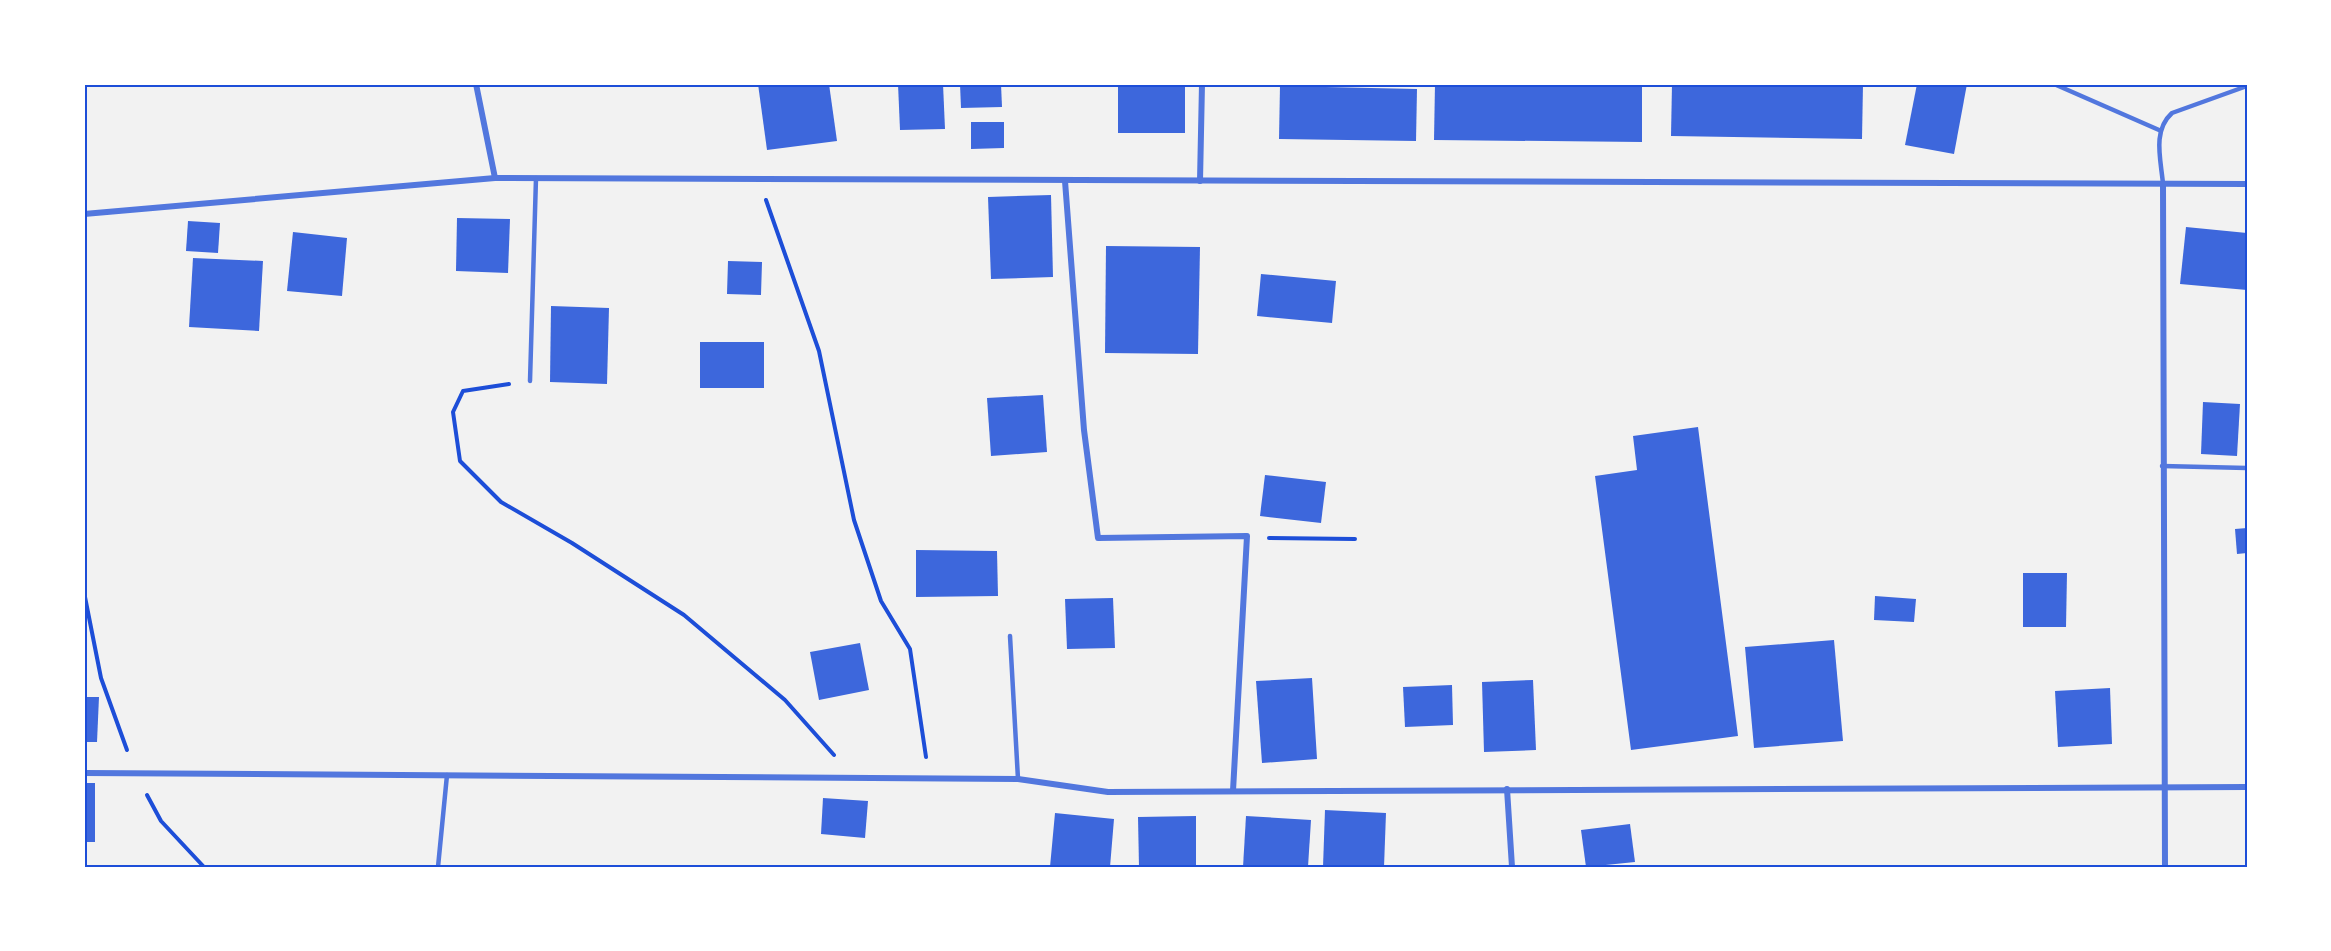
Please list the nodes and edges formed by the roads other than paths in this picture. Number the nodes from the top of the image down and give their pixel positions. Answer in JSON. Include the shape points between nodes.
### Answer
{"nodes":[{"id":1,"x":476,"y":84,"type":"edge"},
{"id":2,"x":1202,"y":84,"type":"edge"},
{"id":3,"x":2054,"y":84,"type":"edge"},
{"id":4,"x":2247,"y":86,"type":"edge"},
{"id":5,"x":2159,"y":130,"type":"junction"},
{"id":6,"x":495,"y":178,"type":"junction"},
{"id":7,"x":536,"y":178,"type":"junction"},
{"id":8,"x":1065,"y":180,"type":"junction"},
{"id":9,"x":1200,"y":181,"type":"junction"},
{"id":10,"x":2163,"y":184,"type":"junction"},
{"id":11,"x":2247,"y":184,"type":"edge"},
{"id":12,"x":84,"y":214,"type":"edge"},
{"id":13,"x":531,"y":381,"type":"road end"},
{"id":14,"x":2162,"y":466,"type":"junction"},
{"id":15,"x":2247,"y":468,"type":"edge"},
{"id":16,"x":1010,"y":636,"type":"dead end"},
{"id":17,"x":84,"y":773,"type":"edge"},
{"id":18,"x":447,"y":775,"type":"junction"},
{"id":19,"x":1018,"y":779,"type":"junction"},
{"id":20,"x":2164,"y":786,"type":"junction"},
{"id":21,"x":2247,"y":787,"type":"edge"},
{"id":22,"x":1507,"y":789,"type":"junction"},
{"id":23,"x":1233,"y":791,"type":"junction"},
{"id":24,"x":438,"y":867,"type":"edge"},
{"id":25,"x":1512,"y":867,"type":"edge"},
{"id":26,"x":2165,"y":867,"type":"edge"}],
"edges":[{"from":1,"to":6,"type":"street"},
{"from":2,"to":9,"type":"street"},
{"from":3,"to":5,"type":"lane"},
{"from":4,"to":5,"type":"lane","via":[[2172,114]]},
{"from":5,"to":10,"type":"lane"},
{"from":6,"to":7,"type":"street"},
{"from":6,"to":12,"type":"street"},
{"from":7,"to":8,"type":"street"},
{"from":7,"to":13,"type":"lane"},
{"from":8,"to":9,"type":"street"},
{"from":8,"to":23,"type":"street","via":[[1084,430],[1098,538],[1248,536]]},
{"from":9,"to":10,"type":"street"},
{"from":10,"to":11,"type":"street"},
{"from":10,"to":14,"type":"street"},
{"from":14,"to":15,"type":"lane"},
{"from":14,"to":20,"type":"street"},
{"from":16,"to":19,"type":"lane"},
{"from":17,"to":18,"type":"street"},
{"from":18,"to":19,"type":"street"},
{"from":18,"to":24,"type":"lane"},
{"from":19,"to":23,"type":"street","via":[[1108,792]]},
{"from":20,"to":21,"type":"street"},
{"from":20,"to":22,"type":"street"},
{"from":20,"to":26,"type":"street"},
{"from":22,"to":23,"type":"street"},
{"from":22,"to":25,"type":"street"}]}
